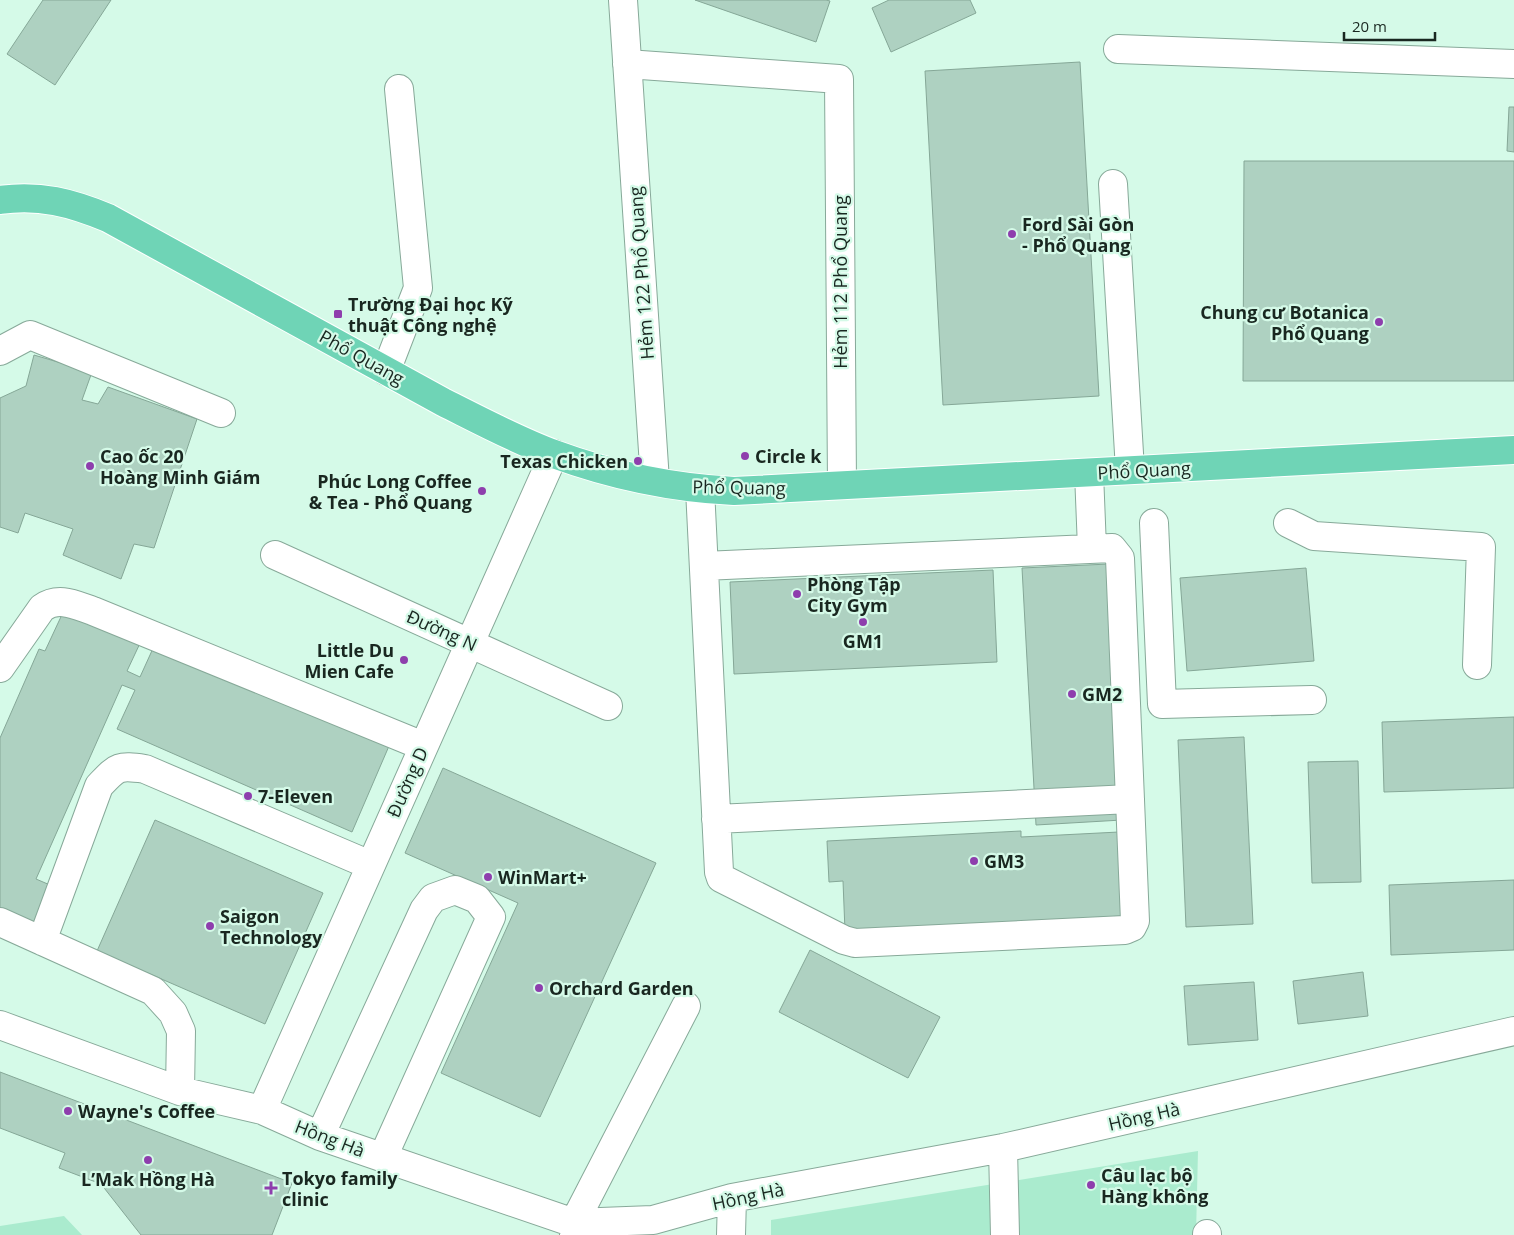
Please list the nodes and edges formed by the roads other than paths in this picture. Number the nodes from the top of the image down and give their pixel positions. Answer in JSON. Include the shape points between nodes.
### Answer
{"nodes":[{"id":1,"x":623,"y":0,"type":"edge"},
{"id":2,"x":1118,"y":49,"type":"dead end"},
{"id":3,"x":627,"y":64,"type":"junction"},
{"id":4,"x":1514,"y":64,"type":"edge"},
{"id":5,"x":399,"y":89,"type":"dead end"},
{"id":6,"x":1113,"y":184,"type":"dead end"},
{"id":7,"x":0,"y":200,"type":"edge"},
{"id":8,"x":0,"y":351,"type":"edge"},
{"id":9,"x":386,"y":371,"type":"junction"},
{"id":10,"x":221,"y":413,"type":"dead end"},
{"id":11,"x":1514,"y":450,"type":"edge"},
{"id":12,"x":554,"y":454,"type":"junction"},
{"id":13,"x":1130,"y":470,"type":"junction"},
{"id":14,"x":1089,"y":473,"type":"junction"},
{"id":15,"x":655,"y":481,"type":"junction"},
{"id":16,"x":842,"y":485,"type":"junction"},
{"id":17,"x":700,"y":489,"type":"junction"},
{"id":18,"x":1154,"y":523,"type":"dead end"},
{"id":19,"x":1288,"y":523,"type":"dead end"},
{"id":20,"x":1092,"y":548,"type":"junction"},
{"id":21,"x":276,"y":555,"type":"dead end"},
{"id":22,"x":704,"y":566,"type":"junction"},
{"id":23,"x":469,"y":643,"type":"junction"},
{"id":24,"x":1477,"y":665,"type":"dead end"},
{"id":25,"x":0,"y":668,"type":"edge"},
{"id":26,"x":1312,"y":700,"type":"dead end"},
{"id":27,"x":608,"y":706,"type":"dead end"},
{"id":28,"x":423,"y":746,"type":"junction"},
{"id":29,"x":1130,"y":799,"type":"junction"},
{"id":30,"x":716,"y":819,"type":"junction"},
{"id":31,"x":370,"y":865,"type":"junction"},
{"id":32,"x":0,"y":922,"type":"edge"},
{"id":33,"x":42,"y":941,"type":"junction"},
{"id":34,"x":686,"y":1006,"type":"dead end"},
{"id":35,"x":0,"y":1025,"type":"edge"},
{"id":36,"x":1514,"y":1031,"type":"edge"},
{"id":37,"x":180,"y":1091,"type":"junction"},
{"id":38,"x":262,"y":1110,"type":"junction"},
{"id":39,"x":320,"y":1136,"type":"junction"},
{"id":40,"x":1003,"y":1148,"type":"junction"},
{"id":41,"x":383,"y":1158,"type":"junction"},
{"id":42,"x":732,"y":1198,"type":"junction"},
{"id":43,"x":574,"y":1229,"type":"edge"},
{"id":44,"x":730,"y":1235,"type":"edge"},
{"id":45,"x":1005,"y":1235,"type":"edge"}],
"edges":[{"from":1,"to":3,"type":"street","name":"Hẻm 122 Phổ Quang"},
{"from":2,"to":4,"type":"street"},
{"from":3,"to":15,"type":"street","name":"Hẻm 122 Phổ Quang"},
{"from":3,"to":16,"type":"street","name":"Hẻm 112 Phổ Quang","via":[[839,79]]},
{"from":5,"to":9,"type":"street","via":[[418,288]]},
{"from":6,"to":13,"type":"street"},
{"from":7,"to":9,"type":"main road","name":"Phổ Quang","via":[[45,198],[108,218]]},
{"from":8,"to":10,"type":"street","via":[[30,334]]},
{"from":9,"to":12,"type":"main road","name":"Phổ Quang","via":[[443,402]]},
{"from":11,"to":13,"type":"main road","name":"Phổ Quang"},
{"from":12,"to":15,"type":"main road","name":"Phổ Quang"},
{"from":12,"to":23,"type":"street","name":"Đường D"},
{"from":13,"to":14,"type":"main road","name":"Phổ Quang"},
{"from":14,"to":16,"type":"main road","name":"Phổ Quang"},
{"from":14,"to":20,"type":"street"},
{"from":15,"to":17,"type":"main road","name":"Phổ Quang"},
{"from":16,"to":17,"type":"main road","name":"Phổ Quang","via":[[734,491]]},
{"from":17,"to":22,"type":"street"},
{"from":18,"to":26,"type":"street","via":[[1162,704]]},
{"from":19,"to":24,"type":"street","via":[[1314,536],[1481,547]]},
{"from":20,"to":22,"type":"street"},
{"from":20,"to":29,"type":"street","via":[[1112,548],[1120,558]]},
{"from":21,"to":23,"type":"street","name":"Đường N"},
{"from":22,"to":30,"type":"street"},
{"from":23,"to":27,"type":"street","name":"Đường N"},
{"from":23,"to":28,"type":"street","name":"Đường D"},
{"from":25,"to":28,"type":"street","via":[[42,608],[50,602],[61,601],[93,611]]},
{"from":28,"to":31,"type":"street","name":"Đường D"},
{"from":29,"to":30,"type":"street"},
{"from":29,"to":30,"type":"street","via":[[1135,920],[1126,930],[849,942],[720,878]]},
{"from":31,"to":33,"type":"street","via":[[145,769],[116,768],[99,786]]},
{"from":31,"to":38,"type":"street","name":"Đường D"},
{"from":32,"to":33,"type":"street"},
{"from":33,"to":37,"type":"street","via":[[153,991],[173,1013],[181,1031]]},
{"from":34,"to":43,"type":"street"},
{"from":35,"to":37,"type":"street","name":"Hồng Hà"},
{"from":36,"to":40,"type":"street","name":"Hồng Hà"},
{"from":37,"to":38,"type":"street","name":"Hồng Hà"},
{"from":38,"to":39,"type":"street","name":"Hồng Hà"},
{"from":39,"to":41,"type":"street","name":"Hồng Hà"},
{"from":39,"to":41,"type":"street","via":[[424,910],[433,898],[456,890],[477,899],[491,917]]},
{"from":40,"to":42,"type":"street","name":"Hồng Hà"},
{"from":40,"to":45,"type":"street"},
{"from":41,"to":43,"type":"street","name":"Hồng Hà"},
{"from":42,"to":43,"type":"street","name":"Hồng Hà","via":[[653,1220]]},
{"from":42,"to":44,"type":"street"}]}
